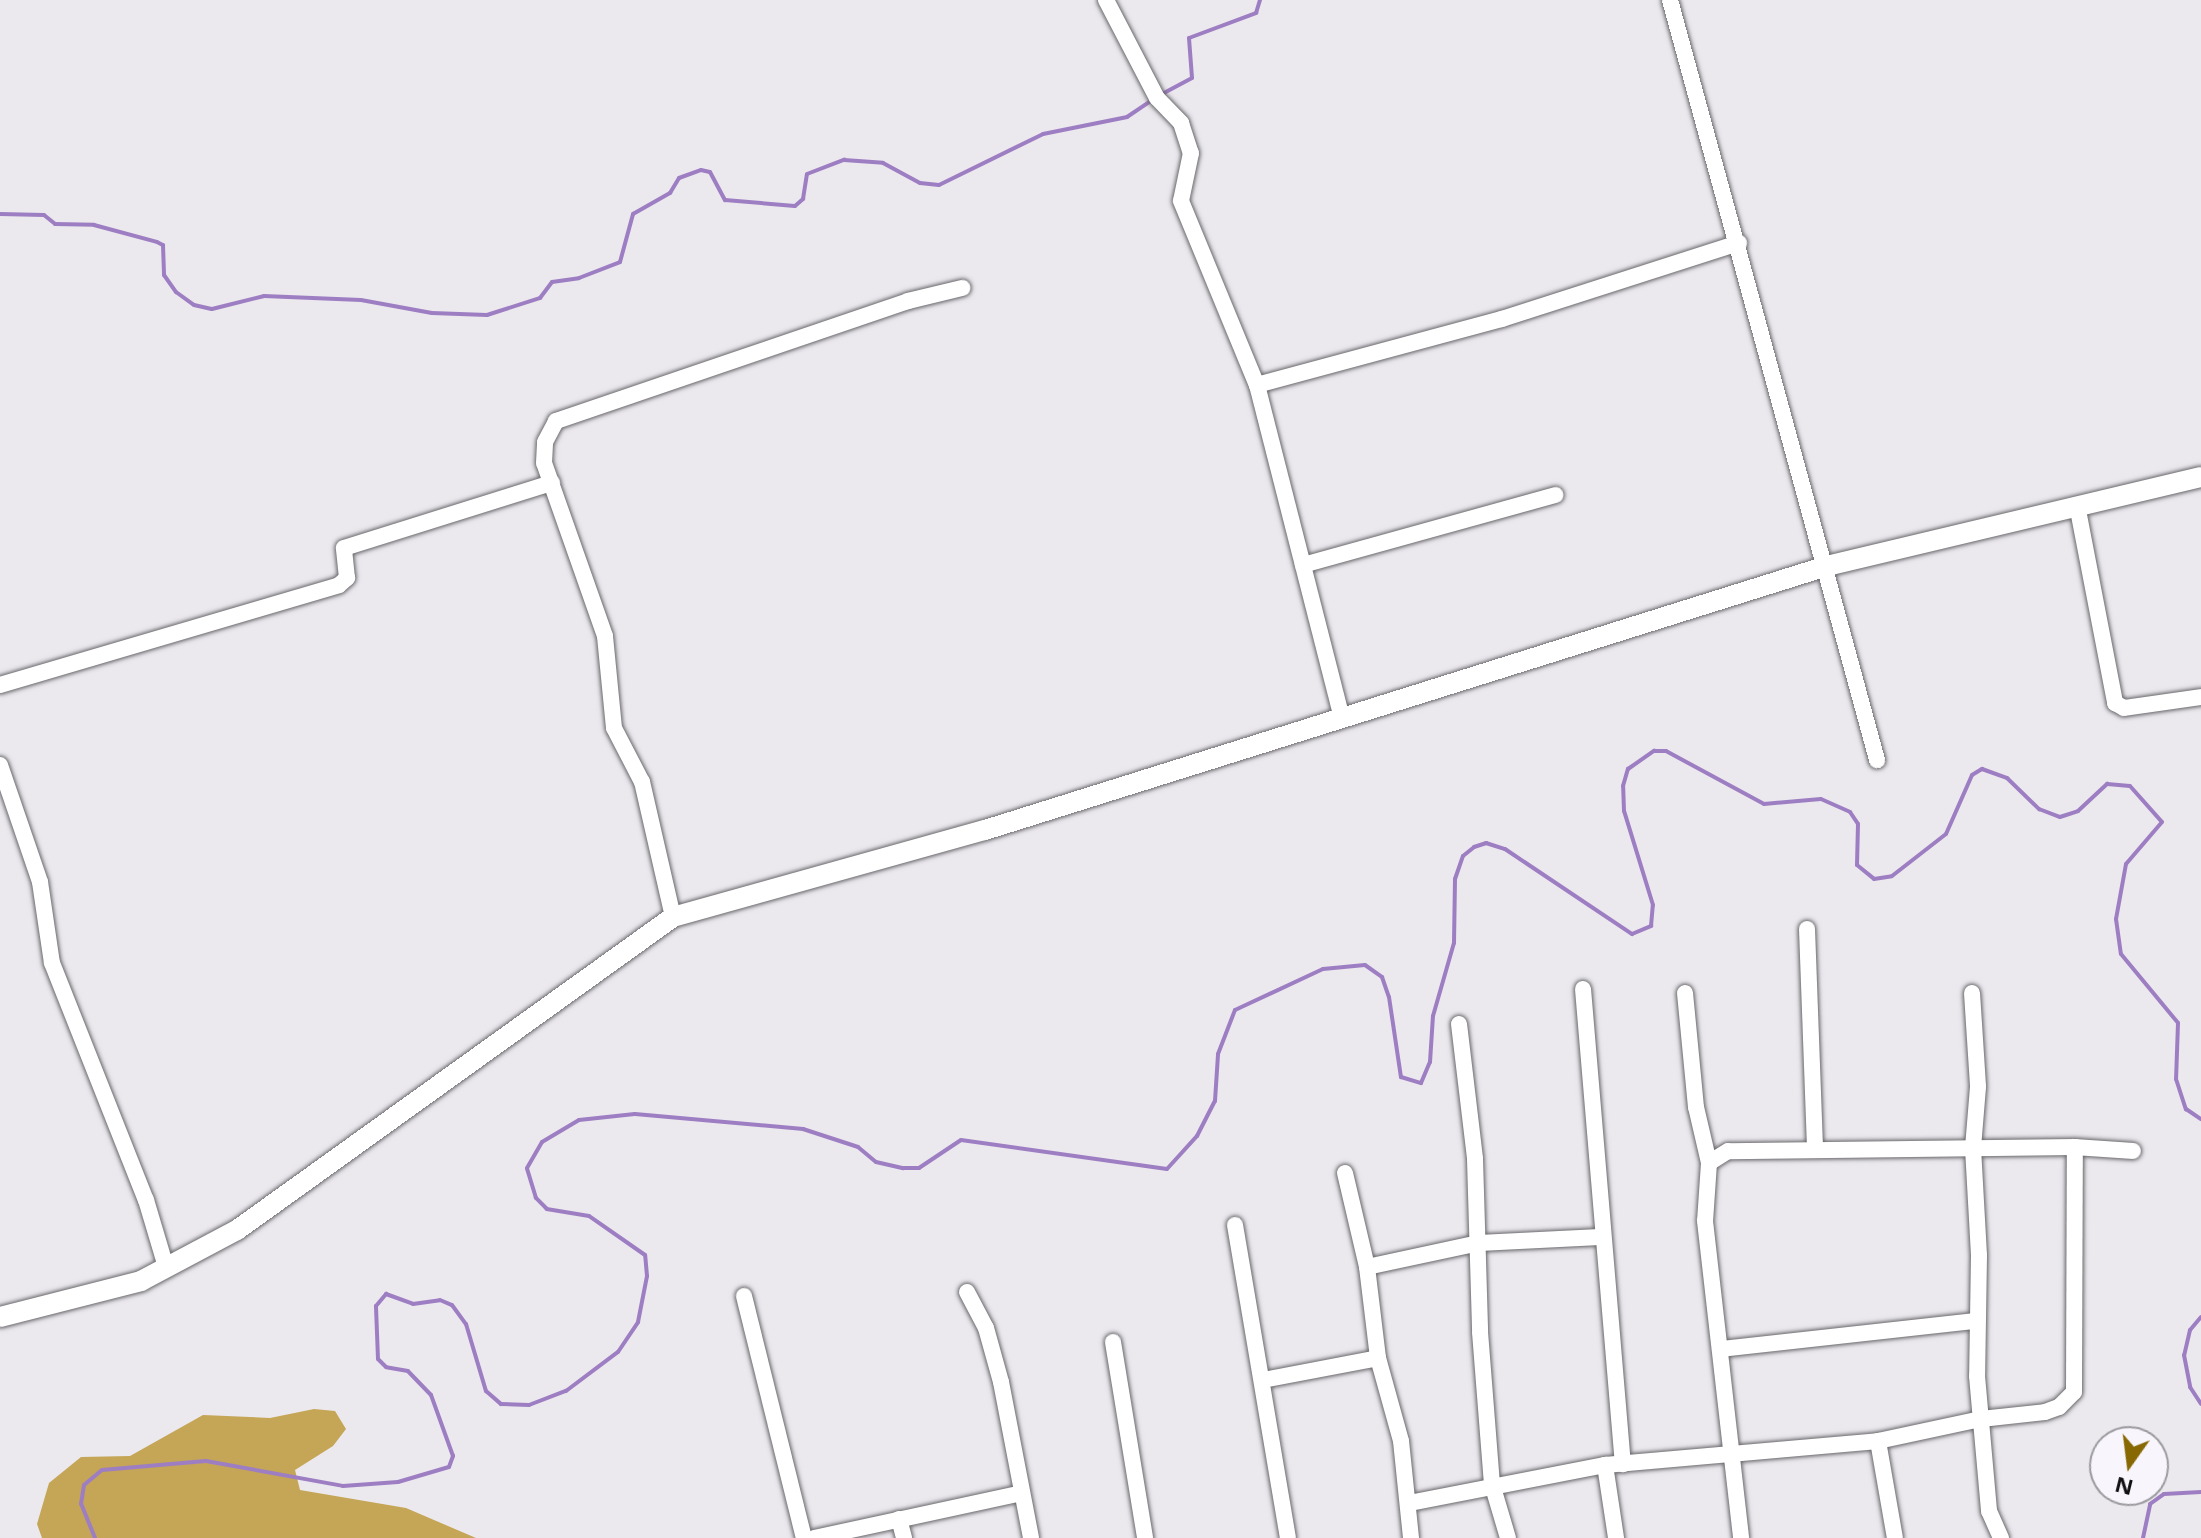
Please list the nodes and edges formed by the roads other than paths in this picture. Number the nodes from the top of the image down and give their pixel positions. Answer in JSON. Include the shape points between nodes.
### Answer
{"nodes":[{"id":1,"x":1106,"y":0,"type":"edge"},
{"id":2,"x":1670,"y":0,"type":"edge"},
{"id":3,"x":1739,"y":243,"type":"junction"},
{"id":4,"x":962,"y":288,"type":"dead end"},
{"id":5,"x":1257,"y":385,"type":"junction"},
{"id":6,"x":2201,"y":477,"type":"edge"},
{"id":7,"x":552,"y":483,"type":"junction"},
{"id":8,"x":1555,"y":495,"type":"dead end"},
{"id":9,"x":2078,"y":510,"type":"junction"},
{"id":10,"x":1303,"y":565,"type":"junction"},
{"id":11,"x":1827,"y":566,"type":"junction"},
{"id":12,"x":0,"y":685,"type":"edge"},
{"id":13,"x":2201,"y":697,"type":"edge"},
{"id":14,"x":1342,"y":718,"type":"junction"},
{"id":15,"x":1877,"y":760,"type":"dead end"},
{"id":16,"x":0,"y":765,"type":"edge"},
{"id":17,"x":673,"y":917,"type":"junction"},
{"id":18,"x":1807,"y":929,"type":"dead end"},
{"id":19,"x":1583,"y":989,"type":"dead end"},
{"id":20,"x":1685,"y":993,"type":"dead end"},
{"id":21,"x":1972,"y":993,"type":"dead end"},
{"id":22,"x":1459,"y":1024,"type":"dead end"},
{"id":23,"x":2075,"y":1147,"type":"junction"},
{"id":24,"x":1973,"y":1148,"type":"junction"},
{"id":25,"x":1815,"y":1150,"type":"junction"},
{"id":26,"x":2133,"y":1151,"type":"dead end"},
{"id":27,"x":1709,"y":1163,"type":"junction"},
{"id":28,"x":1345,"y":1173,"type":"dead end"},
{"id":29,"x":1235,"y":1225,"type":"dead end"},
{"id":30,"x":1600,"y":1237,"type":"junction"},
{"id":31,"x":1479,"y":1243,"type":"junction"},
{"id":32,"x":166,"y":1267,"type":"junction"},
{"id":33,"x":1367,"y":1267,"type":"junction"},
{"id":34,"x":967,"y":1292,"type":"dead end"},
{"id":35,"x":744,"y":1296,"type":"dead end"},
{"id":36,"x":0,"y":1317,"type":"edge"},
{"id":37,"x":1974,"y":1321,"type":"junction"},
{"id":38,"x":1113,"y":1342,"type":"dead end"},
{"id":39,"x":1721,"y":1349,"type":"junction"},
{"id":40,"x":1378,"y":1358,"type":"junction"},
{"id":41,"x":1263,"y":1380,"type":"junction"},
{"id":42,"x":1981,"y":1419,"type":"junction"},
{"id":43,"x":1878,"y":1441,"type":"junction"},
{"id":44,"x":1728,"y":1455,"type":"junction"},
{"id":45,"x":1623,"y":1464,"type":"junction"},
{"id":46,"x":1605,"y":1465,"type":"junction"},
{"id":47,"x":1492,"y":1484,"type":"junction"},
{"id":48,"x":1022,"y":1493,"type":"junction"},
{"id":49,"x":1409,"y":1503,"type":"junction"},
{"id":50,"x":899,"y":1519,"type":"junction"},
{"id":51,"x":804,"y":1538,"type":"edge"},
{"id":52,"x":814,"y":1538,"type":"edge"},
{"id":53,"x":904,"y":1538,"type":"edge"},
{"id":54,"x":1031,"y":1538,"type":"edge"},
{"id":55,"x":1145,"y":1538,"type":"edge"},
{"id":56,"x":1288,"y":1538,"type":"edge"},
{"id":57,"x":1411,"y":1538,"type":"edge"},
{"id":58,"x":1508,"y":1538,"type":"edge"},
{"id":59,"x":1616,"y":1538,"type":"edge"},
{"id":60,"x":1741,"y":1538,"type":"edge"},
{"id":61,"x":1895,"y":1538,"type":"edge"},
{"id":62,"x":2001,"y":1538,"type":"edge"}],
"edges":[{"from":1,"to":5,"type":"street","via":[[1157,98],[1181,123],[1191,153],[1181,201]]},
{"from":2,"to":3,"type":"street"},
{"from":3,"to":5,"type":"street","via":[[1502,319]]},
{"from":3,"to":11,"type":"street"},
{"from":4,"to":7,"type":"street","via":[[880,310],[556,421],[545,442],[544,463]]},
{"from":5,"to":10,"type":"street"},
{"from":6,"to":9,"type":"street"},
{"from":7,"to":12,"type":"street","via":[[344,548],[347,578],[339,585]]},
{"from":7,"to":17,"type":"street","via":[[605,636],[612,720],[642,782]]},
{"from":8,"to":10,"type":"street"},
{"from":9,"to":11,"type":"street"},
{"from":9,"to":13,"type":"street","via":[[2115,703],[2124,708]]},
{"from":10,"to":14,"type":"street"},
{"from":11,"to":14,"type":"street"},
{"from":11,"to":15,"type":"street"},
{"from":14,"to":17,"type":"street","via":[[985,830]]},
{"from":16,"to":32,"type":"street","via":[[40,882],[52,963],[146,1200]]},
{"from":17,"to":32,"type":"street","via":[[237,1230]]},
{"from":18,"to":25,"type":"street"},
{"from":19,"to":30,"type":"street"},
{"from":20,"to":27,"type":"street","via":[[1696,1107]]},
{"from":21,"to":24,"type":"street","via":[[1978,1087]]},
{"from":22,"to":31,"type":"street"},
{"from":23,"to":24,"type":"street"},
{"from":23,"to":26,"type":"street"},
{"from":23,"to":42,"type":"street","via":[[2074,1392],[2045,1412]]},
{"from":24,"to":25,"type":"street"},
{"from":24,"to":37,"type":"street","via":[[1979,1255]]},
{"from":25,"to":27,"type":"street","via":[[1728,1151]]},
{"from":27,"to":39,"type":"street","via":[[1705,1221]]},
{"from":28,"to":33,"type":"street"},
{"from":29,"to":41,"type":"street"},
{"from":30,"to":31,"type":"street"},
{"from":30,"to":45,"type":"street","via":[[1610,1276]]},
{"from":31,"to":33,"type":"street"},
{"from":31,"to":47,"type":"street"},
{"from":32,"to":36,"type":"street","via":[[141,1281]]},
{"from":33,"to":40,"type":"street"},
{"from":34,"to":48,"type":"street","via":[[986,1328],[1001,1382]]},
{"from":35,"to":51,"type":"street"},
{"from":37,"to":39,"type":"street"},
{"from":37,"to":42,"type":"street"},
{"from":38,"to":55,"type":"street"},
{"from":39,"to":44,"type":"street"},
{"from":40,"to":41,"type":"street"},
{"from":40,"to":49,"type":"street","via":[[1399,1426]]},
{"from":41,"to":56,"type":"street","via":[[1263,1411]]},
{"from":42,"to":43,"type":"street"},
{"from":42,"to":62,"type":"street","via":[[1989,1511]]},
{"from":43,"to":44,"type":"street"},
{"from":43,"to":61,"type":"street"},
{"from":44,"to":45,"type":"street"},
{"from":44,"to":60,"type":"street"},
{"from":45,"to":46,"type":"street"},
{"from":46,"to":47,"type":"street"},
{"from":46,"to":59,"type":"street"},
{"from":47,"to":49,"type":"street"},
{"from":47,"to":58,"type":"street"},
{"from":48,"to":50,"type":"street"},
{"from":48,"to":54,"type":"street"},
{"from":49,"to":57,"type":"street"},
{"from":50,"to":52,"type":"street"},
{"from":50,"to":53,"type":"street"}]}
